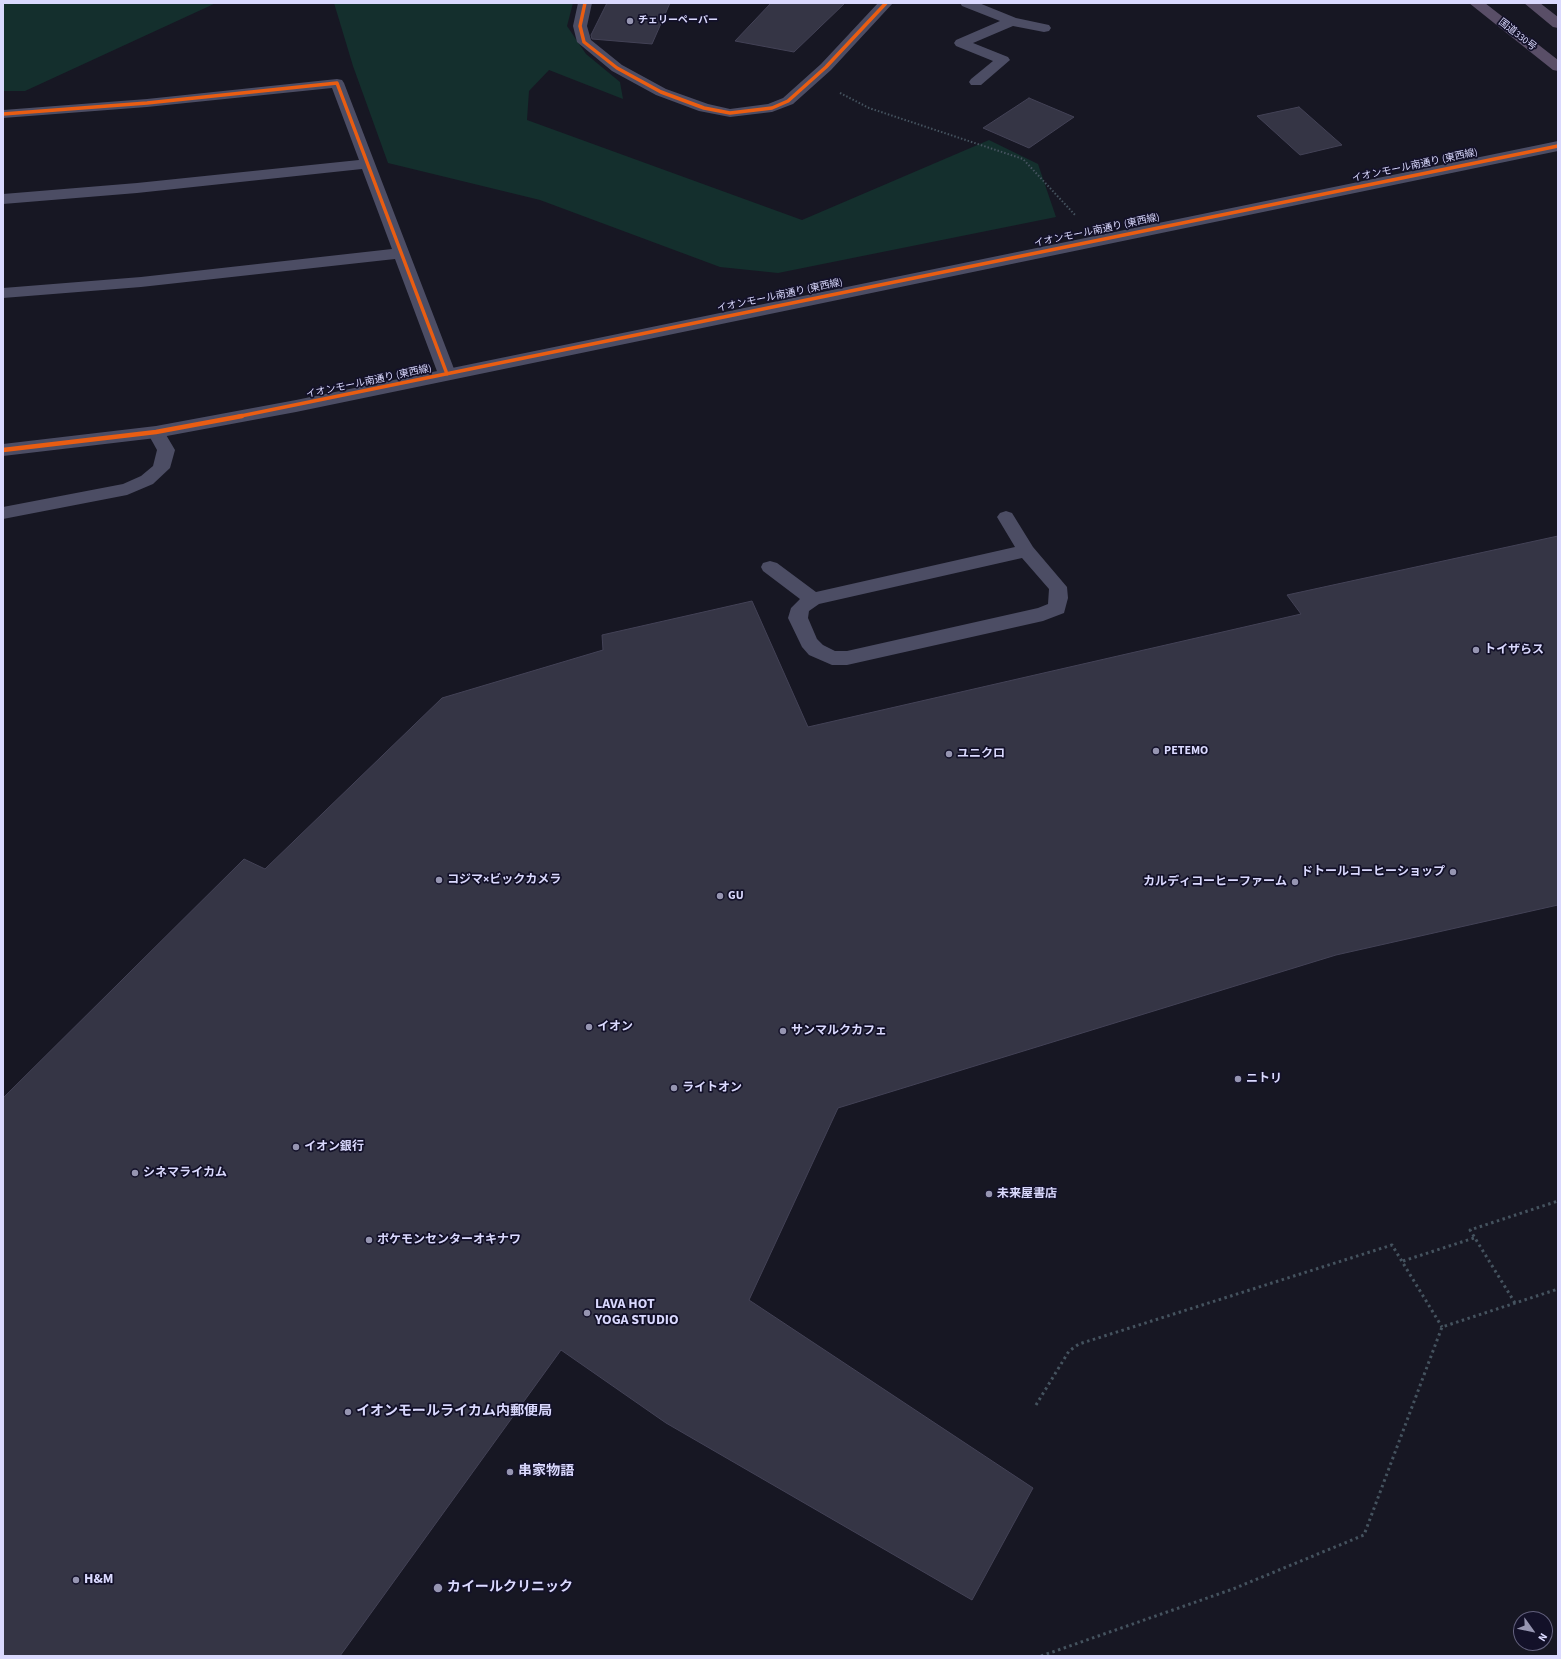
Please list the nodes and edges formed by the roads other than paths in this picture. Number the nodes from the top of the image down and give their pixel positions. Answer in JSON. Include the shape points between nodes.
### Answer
{"nodes":[{"id":1,"x":585,"y":3,"type":"edge"},
{"id":2,"x":886,"y":3,"type":"edge"},
{"id":3,"x":967,"y":3,"type":"edge"},
{"id":4,"x":1476,"y":3,"type":"edge"},
{"id":5,"x":1531,"y":3,"type":"edge"},
{"id":6,"x":1012,"y":21,"type":"junction"},
{"id":7,"x":1558,"y":24,"type":"edge"},
{"id":8,"x":1044,"y":28,"type":"dead end"},
{"id":9,"x":1558,"y":67,"type":"edge"},
{"id":10,"x":976,"y":82,"type":"dead end"},
{"id":11,"x":3,"y":114,"type":"edge"},
{"id":12,"x":1558,"y":146,"type":"edge"},
{"id":13,"x":367,"y":164,"type":"junction"},
{"id":14,"x":3,"y":199,"type":"edge"},
{"id":15,"x":401,"y":253,"type":"junction"},
{"id":16,"x":3,"y":293,"type":"edge"},
{"id":17,"x":447,"y":374,"type":"junction"},
{"id":18,"x":156,"y":432,"type":"junction"},
{"id":19,"x":3,"y":450,"type":"edge"},
{"id":20,"x":3,"y":513,"type":"edge"},
{"id":21,"x":1006,"y":517,"type":"dead end"},
{"id":22,"x":1026,"y":550,"type":"junction"},
{"id":23,"x":770,"y":567,"type":"dead end"},
{"id":24,"x":813,"y":599,"type":"junction"}],
"edges":[{"from":1,"to":2,"type":"street","via":[[580,26],[584,42],[618,68],[661,92],[704,108],[730,113],[772,108],[788,101],[814,79]]},
{"from":3,"to":6,"type":"street"},
{"from":4,"to":9,"type":"highway","name":"国道330号"},
{"from":5,"to":7,"type":"highway"},
{"from":6,"to":8,"type":"street"},
{"from":6,"to":10,"type":"street","via":[[961,43],[1003,60]]},
{"from":11,"to":13,"type":"street","via":[[337,83]]},
{"from":12,"to":17,"type":"street","name":"イオンモール南通り (東西線)"},
{"from":13,"to":14,"type":"street"},
{"from":13,"to":15,"type":"street"},
{"from":15,"to":16,"type":"street","via":[[141,282]]},
{"from":15,"to":17,"type":"street"},
{"from":17,"to":18,"type":"street","name":"イオンモール南通り (東西線)"},
{"from":18,"to":19,"type":"street","name":"イオンモール南通り (東西線)"},
{"from":18,"to":20,"type":"lane","via":[[166,450],[161,468],[147,480],[126,489]]},
{"from":21,"to":22,"type":"lane"},
{"from":22,"to":24,"type":"lane"},
{"from":22,"to":24,"type":"lane","via":[[1058,587],[1057,608],[1043,614],[847,658],[832,658],[816,650],[809,642],[798,618],[800,608]]},
{"from":23,"to":24,"type":"lane"}]}
